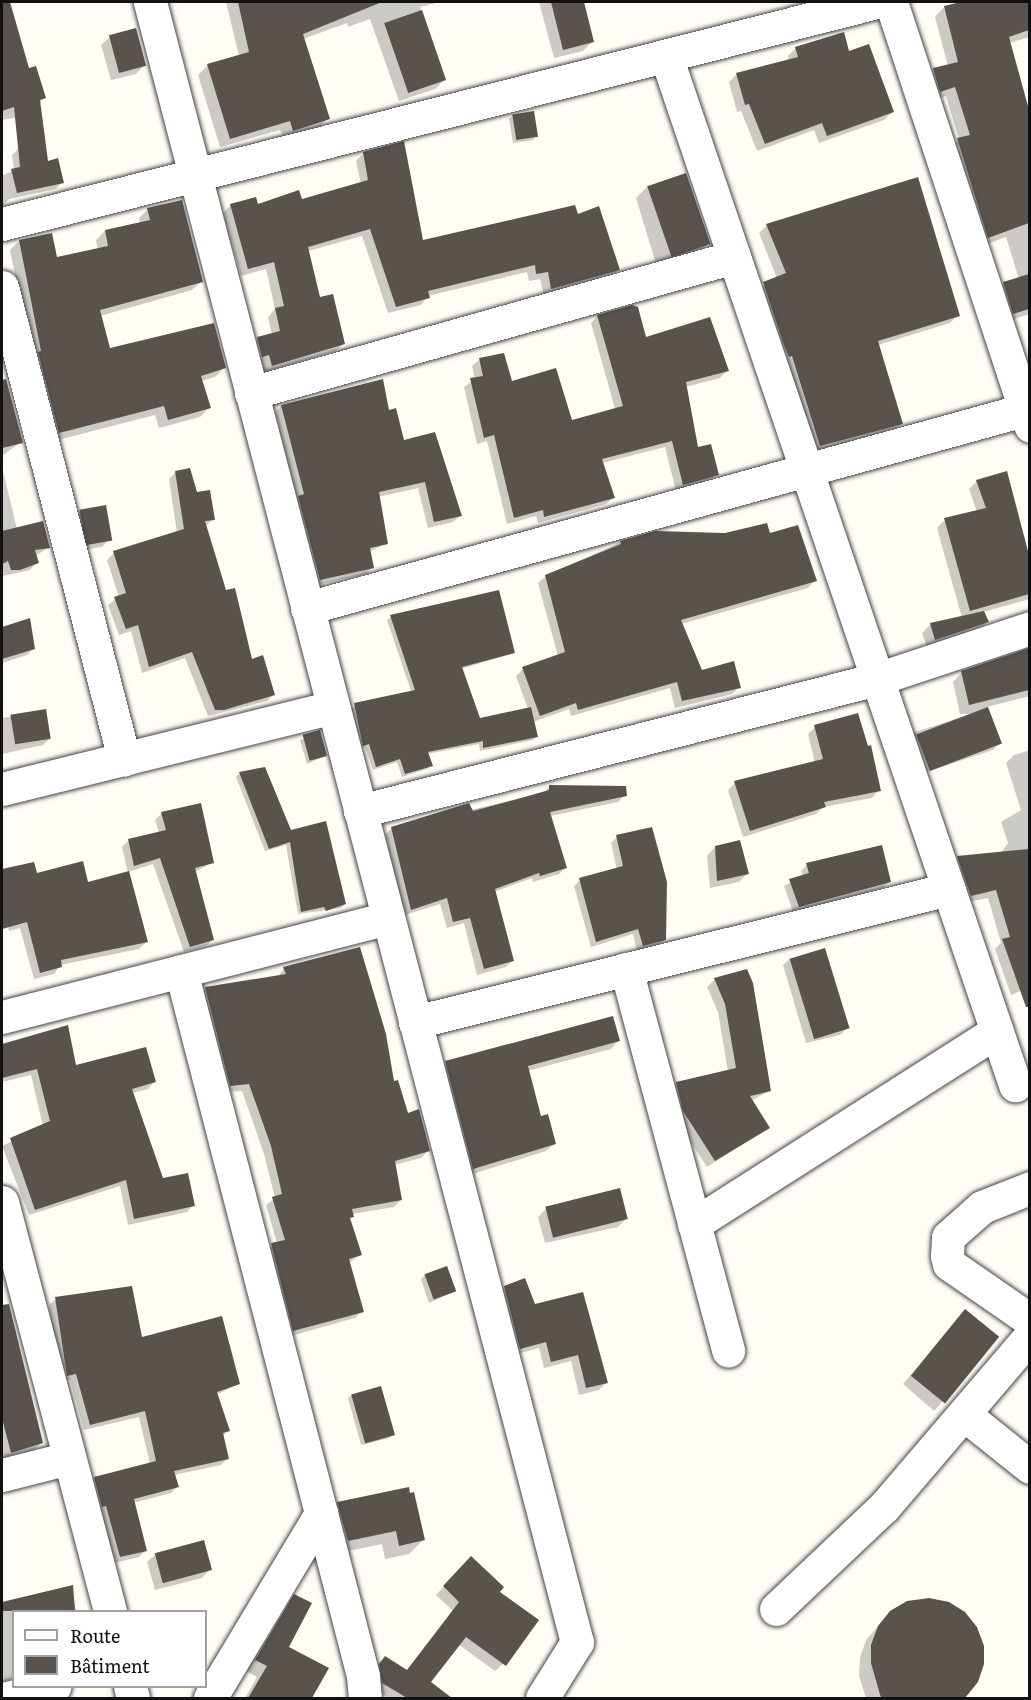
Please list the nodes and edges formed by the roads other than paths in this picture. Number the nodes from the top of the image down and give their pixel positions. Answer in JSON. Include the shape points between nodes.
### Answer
{"nodes":[{"id":1,"x":150,"y":2,"type":"edge"},
{"id":2,"x":877,"y":2,"type":"edge"},
{"id":3,"x":891,"y":2,"type":"edge"},
{"id":4,"x":666,"y":56,"type":"junction"},
{"id":5,"x":194,"y":175,"type":"junction"},
{"id":6,"x":2,"y":224,"type":"edge"},
{"id":7,"x":734,"y":258,"type":"junction"},
{"id":8,"x":2,"y":287,"type":"edge"},
{"id":9,"x":251,"y":393,"type":"junction"},
{"id":10,"x":1027,"y":418,"type":"edge"},
{"id":11,"x":806,"y":470,"type":"junction"},
{"id":12,"x":307,"y":608,"type":"junction"},
{"id":13,"x":1029,"y":628,"type":"edge"},
{"id":14,"x":877,"y":679,"type":"junction"},
{"id":15,"x":333,"y":707,"type":"junction"},
{"id":16,"x":124,"y":759,"type":"junction"},
{"id":17,"x":2,"y":789,"type":"edge"},
{"id":18,"x":360,"y":811,"type":"junction"},
{"id":19,"x":949,"y":889,"type":"junction"},
{"id":20,"x":388,"y":918,"type":"junction"},
{"id":21,"x":627,"y":969,"type":"junction"},
{"id":22,"x":181,"y":971,"type":"junction"},
{"id":23,"x":2,"y":1017,"type":"edge"},
{"id":24,"x":416,"y":1022,"type":"junction"},
{"id":25,"x":997,"y":1031,"type":"junction"},
{"id":26,"x":1016,"y":1085,"type":"dead end"},
{"id":27,"x":1029,"y":1188,"type":"edge"},
{"id":28,"x":2,"y":1202,"type":"edge"},
{"id":29,"x":694,"y":1224,"type":"junction"},
{"id":30,"x":6,"y":1235,"type":"edge"},
{"id":31,"x":1029,"y":1320,"type":"edge"},
{"id":32,"x":1029,"y":1336,"type":"edge"},
{"id":33,"x":728,"y":1351,"type":"dead end"},
{"id":34,"x":965,"y":1415,"type":"junction"},
{"id":35,"x":69,"y":1458,"type":"junction"},
{"id":36,"x":1029,"y":1467,"type":"edge"},
{"id":37,"x":2,"y":1475,"type":"edge"},
{"id":38,"x":321,"y":1513,"type":"junction"},
{"id":39,"x":776,"y":1609,"type":"dead end"},
{"id":40,"x":110,"y":1610,"type":"edge"},
{"id":41,"x":47,"y":1688,"type":"edge"},
{"id":42,"x":7,"y":1698,"type":"edge"},
{"id":43,"x":210,"y":1698,"type":"edge"},
{"id":44,"x":365,"y":1698,"type":"edge"},
{"id":45,"x":542,"y":1698,"type":"edge"}],
"edges":[{"from":1,"to":5,"type":"street"},
{"from":2,"to":4,"type":"street"},
{"from":3,"to":10,"type":"street"},
{"from":4,"to":5,"type":"street"},
{"from":4,"to":7,"type":"street"},
{"from":5,"to":6,"type":"street"},
{"from":5,"to":9,"type":"street"},
{"from":7,"to":9,"type":"street"},
{"from":7,"to":11,"type":"street"},
{"from":8,"to":16,"type":"street"},
{"from":9,"to":12,"type":"street"},
{"from":10,"to":11,"type":"street"},
{"from":11,"to":12,"type":"street"},
{"from":11,"to":14,"type":"street"},
{"from":12,"to":15,"type":"street"},
{"from":13,"to":14,"type":"street"},
{"from":14,"to":18,"type":"street"},
{"from":14,"to":19,"type":"street"},
{"from":15,"to":16,"type":"street"},
{"from":15,"to":18,"type":"street"},
{"from":16,"to":17,"type":"street"},
{"from":18,"to":20,"type":"street"},
{"from":19,"to":21,"type":"street"},
{"from":19,"to":25,"type":"street"},
{"from":20,"to":22,"type":"street"},
{"from":20,"to":24,"type":"street"},
{"from":21,"to":24,"type":"street"},
{"from":21,"to":29,"type":"street"},
{"from":22,"to":23,"type":"street"},
{"from":22,"to":38,"type":"street"},
{"from":24,"to":45,"type":"street","via":[[577,1642]]},
{"from":25,"to":26,"type":"street"},
{"from":25,"to":29,"type":"street"},
{"from":27,"to":31,"type":"street","via":[[982,1207],[948,1237],[947,1256],[949,1264]]},
{"from":28,"to":30,"type":"street"},
{"from":29,"to":33,"type":"street"},
{"from":30,"to":35,"type":"street"},
{"from":32,"to":34,"type":"street"},
{"from":34,"to":36,"type":"street"},
{"from":34,"to":39,"type":"street","via":[[884,1508]]},
{"from":35,"to":37,"type":"street"},
{"from":35,"to":40,"type":"street"},
{"from":38,"to":43,"type":"street"},
{"from":38,"to":44,"type":"street","via":[[363,1676]]},
{"from":41,"to":42,"type":"street"}]}
